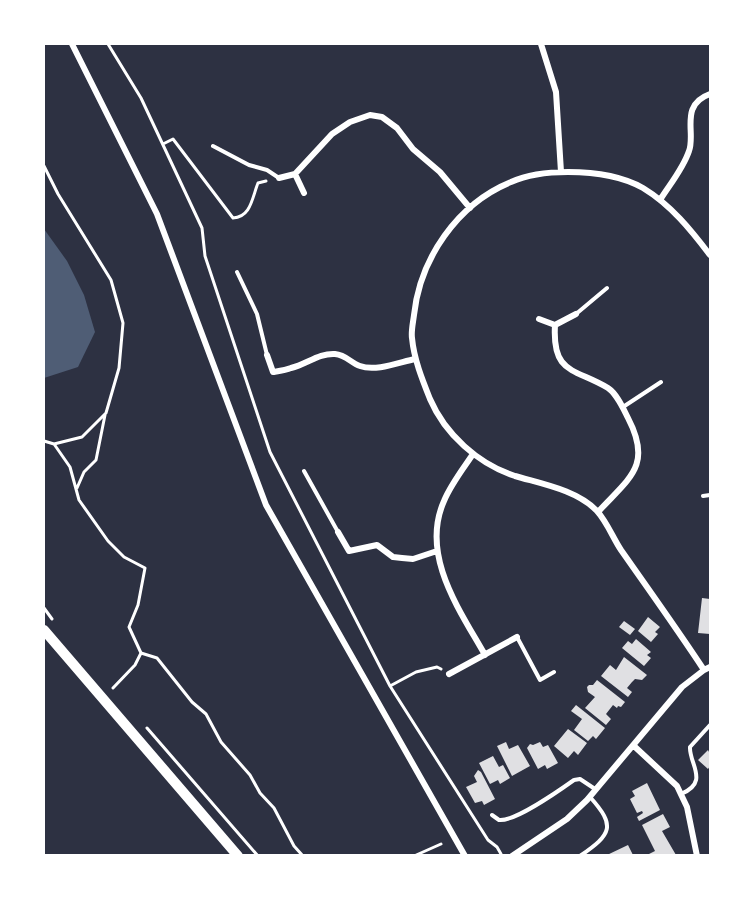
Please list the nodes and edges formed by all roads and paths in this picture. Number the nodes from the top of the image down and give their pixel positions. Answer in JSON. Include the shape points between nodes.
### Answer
{"nodes":[{"id":1,"x":72,"y":44,"type":"edge"},
{"id":2,"x":108,"y":44,"type":"edge"},
{"id":3,"x":541,"y":44,"type":"edge"},
{"id":4,"x":711,"y":94,"type":"edge"},
{"id":5,"x":163,"y":144,"type":"junction"},
{"id":6,"x":213,"y":146,"type":"dead end"},
{"id":7,"x":44,"y":166,"type":"edge"},
{"id":8,"x":561,"y":172,"type":"junction"},
{"id":9,"x":295,"y":174,"type":"junction"},
{"id":10,"x":279,"y":178,"type":"junction"},
{"id":11,"x":304,"y":193,"type":"dead end"},
{"id":12,"x":660,"y":200,"type":"junction"},
{"id":13,"x":470,"y":208,"type":"junction"},
{"id":14,"x":711,"y":255,"type":"edge"},
{"id":15,"x":237,"y":272,"type":"dead end"},
{"id":16,"x":607,"y":288,"type":"dead end"},
{"id":17,"x":576,"y":314,"type":"joint"},
{"id":18,"x":539,"y":319,"type":"dead end"},
{"id":19,"x":555,"y":325,"type":"junction"},
{"id":20,"x":267,"y":355,"type":"joint"},
{"id":21,"x":415,"y":359,"type":"junction"},
{"id":22,"x":661,"y":382,"type":"dead end"},
{"id":23,"x":622,"y":407,"type":"junction"},
{"id":24,"x":106,"y":413,"type":"junction"},
{"id":25,"x":44,"y":441,"type":"edge"},
{"id":26,"x":54,"y":444,"type":"junction"},
{"id":27,"x":473,"y":454,"type":"junction"},
{"id":28,"x":304,"y":471,"type":"dead end"},
{"id":29,"x":76,"y":489,"type":"junction"},
{"id":30,"x":711,"y":495,"type":"edge"},
{"id":31,"x":703,"y":496,"type":"dead end"},
{"id":32,"x":598,"y":512,"type":"junction"},
{"id":33,"x":339,"y":532,"type":"joint"},
{"id":34,"x":437,"y":551,"type":"junction"},
{"id":35,"x":44,"y":630,"type":"edge"},
{"id":36,"x":517,"y":637,"type":"joint"},
{"id":37,"x":141,"y":653,"type":"junction"},
{"id":38,"x":485,"y":655,"type":"junction"},
{"id":39,"x":707,"y":668,"type":"edge"},
{"id":40,"x":554,"y":672,"type":"dead end"},
{"id":41,"x":449,"y":674,"type":"joint"},
{"id":42,"x":390,"y":686,"type":"junction"},
{"id":43,"x":113,"y":688,"type":"dead end"},
{"id":44,"x":711,"y":725,"type":"edge"},
{"id":45,"x":634,"y":746,"type":"junction"},
{"id":46,"x":596,"y":790,"type":"junction"},
{"id":47,"x":681,"y":794,"type":"junction"},
{"id":48,"x":590,"y":797,"type":"junction"},
{"id":49,"x":492,"y":814,"type":"dead end"},
{"id":50,"x":441,"y":844,"type":"dead end"},
{"id":51,"x":238,"y":855,"type":"edge"},
{"id":52,"x":303,"y":855,"type":"edge"},
{"id":53,"x":414,"y":855,"type":"edge"},
{"id":54,"x":465,"y":855,"type":"edge"},
{"id":55,"x":502,"y":855,"type":"edge"},
{"id":56,"x":512,"y":855,"type":"edge"},
{"id":57,"x":580,"y":855,"type":"edge"},
{"id":58,"x":697,"y":855,"type":"edge"}],
"edges":[{"from":1,"to":54,"type":"street","via":[[157,214],[266,505]]},
{"from":2,"to":5,"type":"path"},
{"from":3,"to":8,"type":"street","via":[[556,92]]},
{"from":4,"to":12,"type":"street","via":[[697,103],[690,114],[690,148]]},
{"from":5,"to":10,"type":"path","via":[[173,139],[178,144],[233,218],[248,213],[258,183]]},
{"from":5,"to":42,"type":"path","via":[[202,228],[206,256],[270,452]]},
{"from":6,"to":10,"type":"lane"},
{"from":7,"to":24,"type":"path","via":[[111,280],[123,323],[119,368]]},
{"from":8,"to":12,"type":"street","via":[[604,174],[642,188]]},
{"from":8,"to":13,"type":"street","via":[[512,181]]},
{"from":9,"to":10,"type":"street"},
{"from":9,"to":11,"type":"street"},
{"from":9,"to":13,"type":"street","via":[[332,134],[350,122],[370,115],[382,117],[441,172]]},
{"from":12,"to":14,"type":"street"},
{"from":13,"to":21,"type":"street","via":[[433,252],[421,278],[411,335]]},
{"from":15,"to":20,"type":"lane","via":[[257,314]]},
{"from":16,"to":17,"type":"lane"},
{"from":17,"to":19,"type":"street"},
{"from":18,"to":19,"type":"street"},
{"from":19,"to":23,"type":"street","via":[[554,342],[563,364],[610,389]]},
{"from":20,"to":21,"type":"street","via":[[273,372],[326,355],[337,354],[368,368]]},
{"from":21,"to":27,"type":"street","via":[[441,421]]},
{"from":22,"to":23,"type":"lane"},
{"from":23,"to":32,"type":"street","via":[[636,433],[638,461],[632,474]]},
{"from":24,"to":26,"type":"path","via":[[82,437]]},
{"from":24,"to":29,"type":"path","via":[[96,460],[84,472]]},
{"from":25,"to":26,"type":"path"},
{"from":26,"to":29,"type":"path","via":[[70,467]]},
{"from":27,"to":32,"type":"street","via":[[511,474],[568,492]]},
{"from":27,"to":34,"type":"street","via":[[443,502]]},
{"from":28,"to":33,"type":"lane"},
{"from":29,"to":37,"type":"path","via":[[108,541],[124,557],[145,568],[129,627]]},
{"from":30,"to":31,"type":"lane"},
{"from":32,"to":39,"type":"street"},
{"from":33,"to":34,"type":"street","via":[[349,551],[377,545],[393,557],[413,559]]},
{"from":34,"to":38,"type":"street","via":[[450,593]]},
{"from":35,"to":51,"type":"street"},
{"from":36,"to":38,"type":"street"},
{"from":36,"to":40,"type":"lane","via":[[540,680]]},
{"from":37,"to":43,"type":"path"},
{"from":37,"to":52,"type":"path","via":[[157,658],[206,714],[221,742],[274,808]]},
{"from":38,"to":41,"type":"street"},
{"from":39,"to":45,"type":"street","via":[[682,687]]},
{"from":41,"to":42,"type":"path","via":[[437,667],[416,672]]},
{"from":42,"to":55,"type":"path","via":[[488,840]]},
{"from":44,"to":47,"type":"lane","via":[[690,747],[697,770],[689,790]]},
{"from":45,"to":46,"type":"street"},
{"from":45,"to":47,"type":"street"},
{"from":46,"to":48,"type":"street"},
{"from":46,"to":49,"type":"lane","via":[[580,779],[510,819],[500,820]]},
{"from":47,"to":58,"type":"street"},
{"from":48,"to":56,"type":"street","via":[[567,819]]},
{"from":48,"to":57,"type":"lane","via":[[607,820],[607,831]]},
{"from":50,"to":53,"type":"path"}]}
